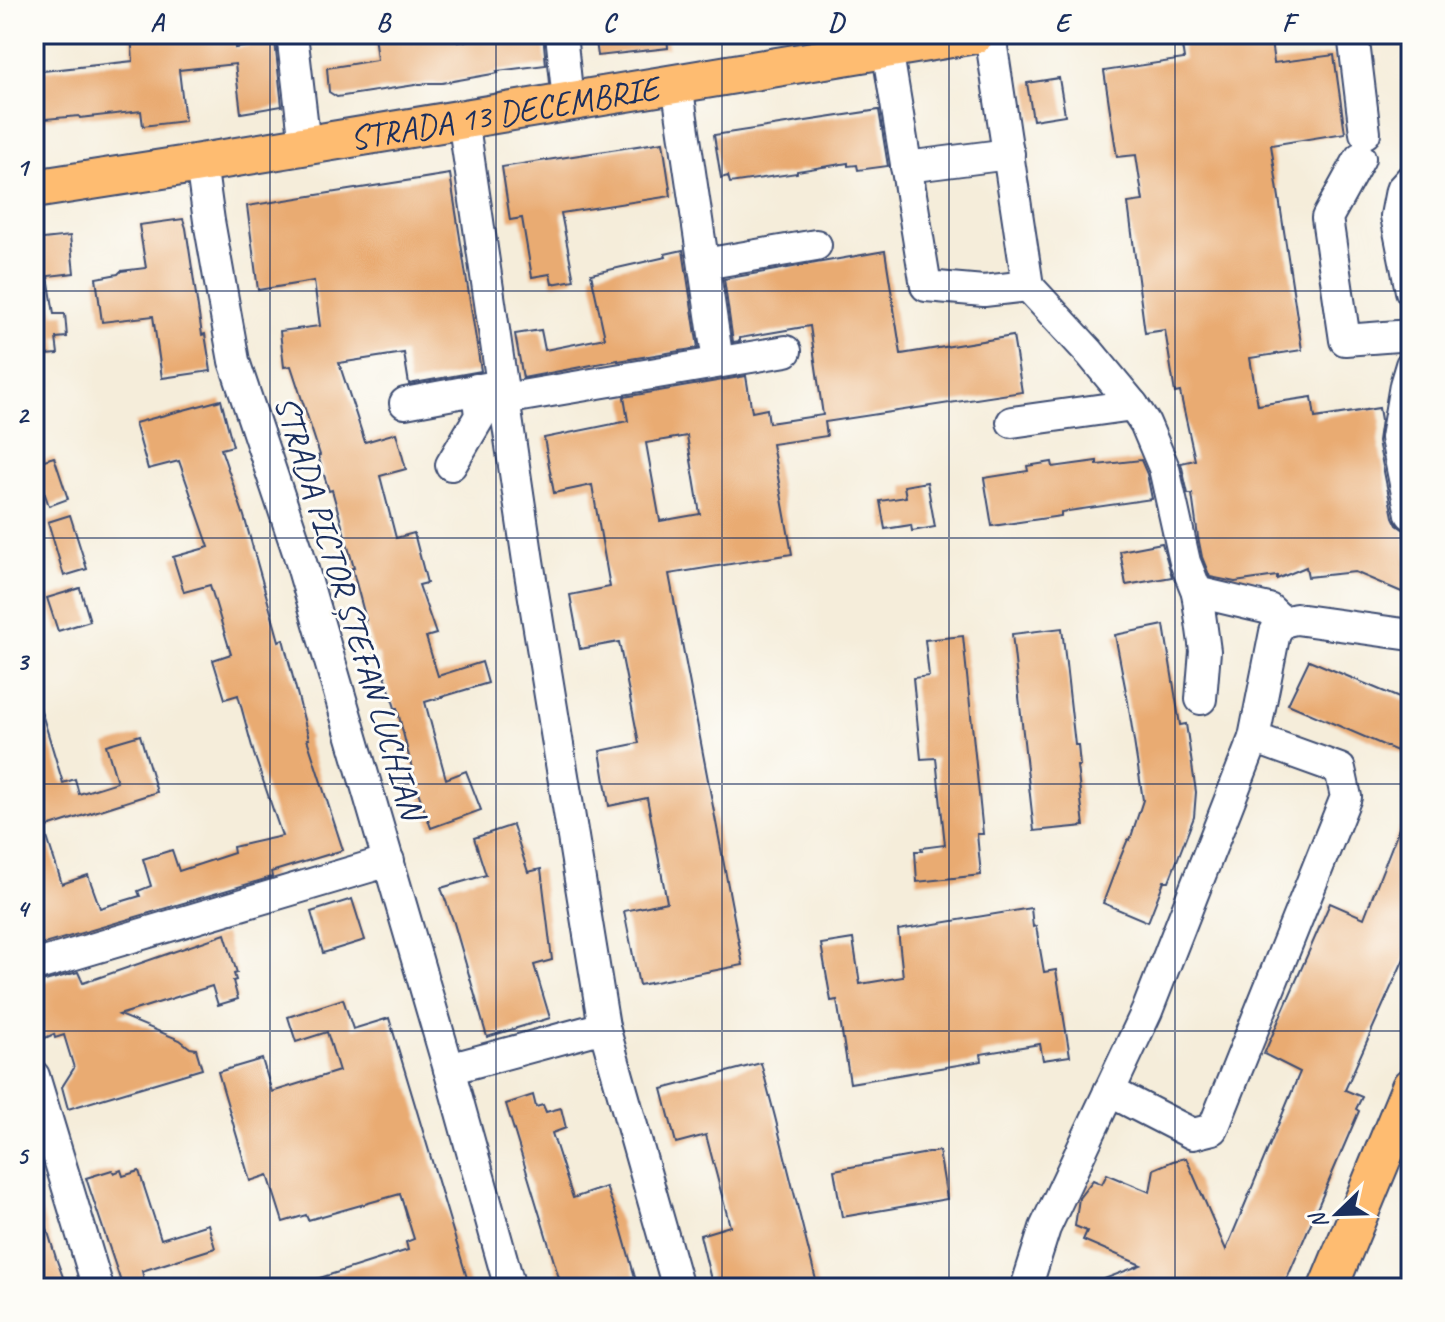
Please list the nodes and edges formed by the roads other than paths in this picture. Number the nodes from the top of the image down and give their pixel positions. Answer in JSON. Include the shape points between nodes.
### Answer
{"nodes":[{"id":1,"x":292,"y":34,"type":"edge"},
{"id":2,"x":561,"y":34,"type":"edge"},
{"id":3,"x":975,"y":34,"type":"edge"},
{"id":4,"x":990,"y":34,"type":"edge"},
{"id":5,"x":1353,"y":34,"type":"edge"},
{"id":6,"x":887,"y":48,"type":"junction"},
{"id":7,"x":677,"y":84,"type":"junction"},
{"id":8,"x":568,"y":101,"type":"junction"},
{"id":9,"x":463,"y":119,"type":"junction"},
{"id":10,"x":305,"y":145,"type":"junction"},
{"id":11,"x":1009,"y":154,"type":"junction"},
{"id":12,"x":201,"y":163,"type":"junction"},
{"id":13,"x":906,"y":167,"type":"junction"},
{"id":14,"x":1411,"y":179,"type":"edge"},
{"id":15,"x":34,"y":189,"type":"edge"},
{"id":16,"x":816,"y":245,"type":"dead end"},
{"id":17,"x":704,"y":264,"type":"junction"},
{"id":18,"x":1028,"y":286,"type":"junction"},
{"id":19,"x":1411,"y":291,"type":"edge"},
{"id":20,"x":1411,"y":335,"type":"edge"},
{"id":21,"x":786,"y":351,"type":"dead end"},
{"id":22,"x":718,"y":362,"type":"junction"},
{"id":23,"x":1411,"y":365,"type":"edge"},
{"id":24,"x":495,"y":391,"type":"junction"},
{"id":25,"x":405,"y":403,"type":"dead end"},
{"id":26,"x":1133,"y":405,"type":"junction"},
{"id":27,"x":1012,"y":422,"type":"dead end"},
{"id":28,"x":451,"y":465,"type":"dead end"},
{"id":29,"x":1411,"y":514,"type":"edge"},
{"id":30,"x":1197,"y":592,"type":"junction"},
{"id":31,"x":1283,"y":622,"type":"junction"},
{"id":32,"x":1411,"y":635,"type":"edge"},
{"id":33,"x":1201,"y":699,"type":"dead end"},
{"id":34,"x":1254,"y":738,"type":"junction"},
{"id":35,"x":389,"y":861,"type":"junction"},
{"id":36,"x":34,"y":966,"type":"edge"},
{"id":37,"x":604,"y":1027,"type":"junction"},
{"id":38,"x":449,"y":1069,"type":"junction"},
{"id":39,"x":34,"y":1076,"type":"edge"},
{"id":40,"x":1411,"y":1087,"type":"edge"},
{"id":41,"x":1109,"y":1091,"type":"junction"},
{"id":42,"x":1045,"y":1228,"type":"junction"},
{"id":43,"x":98,"y":1288,"type":"edge"},
{"id":44,"x":510,"y":1288,"type":"edge"},
{"id":45,"x":678,"y":1288,"type":"edge"},
{"id":46,"x":1026,"y":1288,"type":"edge"},
{"id":47,"x":1051,"y":1288,"type":"edge"},
{"id":48,"x":1328,"y":1288,"type":"edge"}],
"edges":[{"from":1,"to":10,"type":"street"},
{"from":2,"to":8,"type":"street"},
{"from":3,"to":6,"type":"main road","name":"STRADA 13 DECEMBRIE"},
{"from":4,"to":11,"type":"street"},
{"from":5,"to":20,"type":"street","via":[[1363,146],[1327,218],[1345,340]]},
{"from":6,"to":7,"type":"main road","name":"STRADA 13 DECEMBRIE"},
{"from":6,"to":13,"type":"street"},
{"from":7,"to":8,"type":"main road","name":"STRADA 13 DECEMBRIE"},
{"from":7,"to":17,"type":"street"},
{"from":8,"to":9,"type":"main road","name":"STRADA 13 DECEMBRIE"},
{"from":9,"to":10,"type":"main road","name":"STRADA 13 DECEMBRIE"},
{"from":9,"to":24,"type":"street"},
{"from":10,"to":12,"type":"main road","name":"STRADA 13 DECEMBRIE"},
{"from":11,"to":13,"type":"street"},
{"from":11,"to":18,"type":"street"},
{"from":12,"to":15,"type":"main road","name":"STRADA 13 DECEMBRIE"},
{"from":12,"to":35,"type":"street","name":"STRADA PICTOR ȘTEFAN LUCHIAN","via":[[234,361],[298,552]]},
{"from":13,"to":18,"type":"street","via":[[926,286],[984,291]]},
{"from":14,"to":19,"type":"street","via":[[1401,190],[1396,216]]},
{"from":16,"to":17,"type":"street"},
{"from":17,"to":22,"type":"street"},
{"from":18,"to":26,"type":"street"},
{"from":21,"to":22,"type":"street"},
{"from":22,"to":24,"type":"street"},
{"from":23,"to":29,"type":"street","via":[[1396,438]]},
{"from":24,"to":25,"type":"street"},
{"from":24,"to":28,"type":"street"},
{"from":24,"to":37,"type":"street","via":[[531,577]]},
{"from":26,"to":27,"type":"street"},
{"from":26,"to":30,"type":"street","via":[[1164,468]]},
{"from":30,"to":31,"type":"street","via":[[1269,609]]},
{"from":30,"to":33,"type":"street","via":[[1205,651]]},
{"from":31,"to":32,"type":"street","via":[[1296,619]]},
{"from":31,"to":34,"type":"street","via":[[1275,632]]},
{"from":34,"to":41,"type":"street","via":[[1147,1011]]},
{"from":34,"to":41,"type":"street","via":[[1340,769],[1346,797],[1213,1129],[1193,1134]]},
{"from":35,"to":36,"type":"street"},
{"from":35,"to":38,"type":"street","name":"STRADA PICTOR ȘTEFAN LUCHIAN"},
{"from":37,"to":38,"type":"street"},
{"from":37,"to":45,"type":"street"},
{"from":38,"to":44,"type":"street","name":"STRADA PICTOR ȘTEFAN LUCHIAN"},
{"from":39,"to":43,"type":"street"},
{"from":40,"to":48,"type":"main road"},
{"from":41,"to":42,"type":"street"},
{"from":42,"to":46,"type":"street"},
{"from":42,"to":47,"type":"street"}]}
